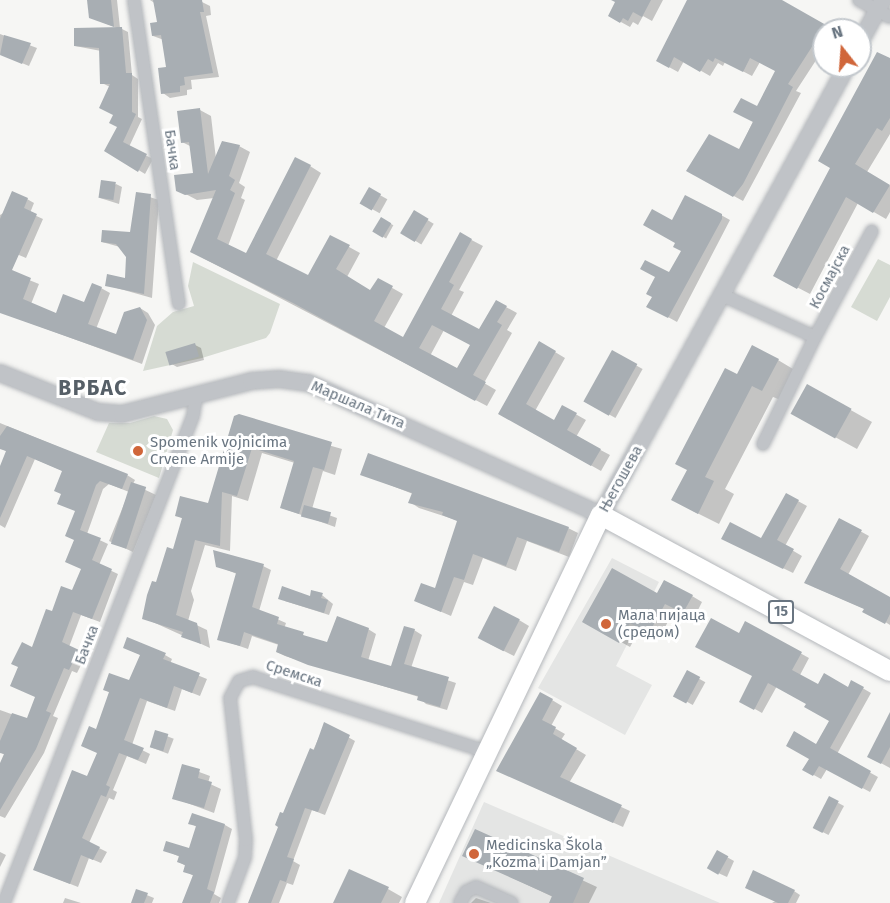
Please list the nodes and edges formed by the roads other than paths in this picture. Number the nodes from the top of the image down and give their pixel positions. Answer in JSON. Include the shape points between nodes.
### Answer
{"nodes":[{"id":1,"x":134,"y":0,"type":"edge"},
{"id":2,"x":859,"y":0,"type":"edge"},
{"id":3,"x":883,"y":9,"type":"edge"},
{"id":4,"x":872,"y":25,"type":"edge"},
{"id":5,"x":840,"y":78,"type":"edge"},
{"id":6,"x":872,"y":231,"type":"dead end"},
{"id":7,"x":722,"y":295,"type":"junction"},
{"id":8,"x":179,"y":304,"type":"dead end"},
{"id":9,"x":814,"y":337,"type":"junction"},
{"id":10,"x":0,"y":373,"type":"edge"},
{"id":11,"x":196,"y":396,"type":"junction"},
{"id":12,"x":763,"y":444,"type":"dead end"},
{"id":13,"x":601,"y":515,"type":"junction"},
{"id":14,"x":890,"y":670,"type":"edge"},
{"id":15,"x":488,"y":752,"type":"junction"},
{"id":16,"x":419,"y":902,"type":"edge"},
{"id":17,"x":4,"y":903,"type":"edge"},
{"id":18,"x":228,"y":903,"type":"edge"},
{"id":19,"x":460,"y":903,"type":"edge"},
{"id":20,"x":512,"y":903,"type":"edge"}],
"edges":[{"from":1,"to":8,"type":"street","name":"Бачка"},
{"from":2,"to":3,"type":"street"},
{"from":3,"to":4,"type":"street"},
{"from":5,"to":7,"type":"street","name":"Његошева"},
{"from":6,"to":9,"type":"street","name":"Космајска"},
{"from":7,"to":9,"type":"street"},
{"from":7,"to":13,"type":"street","name":"Његошева"},
{"from":9,"to":12,"type":"street","name":"Космајска"},
{"from":10,"to":11,"type":"street","name":"Маршала Тита","via":[[104,413],[140,412]]},
{"from":11,"to":13,"type":"street","name":"Маршала Тита","via":[[267,379],[309,383]]},
{"from":11,"to":17,"type":"street","name":"Бачка","via":[[193,416]]},
{"from":13,"to":14,"type":"main road","number":"15"},
{"from":13,"to":15,"type":"main road","name":"Његошева"},
{"from":15,"to":16,"type":"main road","name":"Његошева"},
{"from":15,"to":18,"type":"street","name":"Сремска","via":[[253,677],[239,681],[230,698],[246,840],[245,857]]},
{"from":19,"to":20,"type":"street","via":[[465,892],[476,887]]}]}
